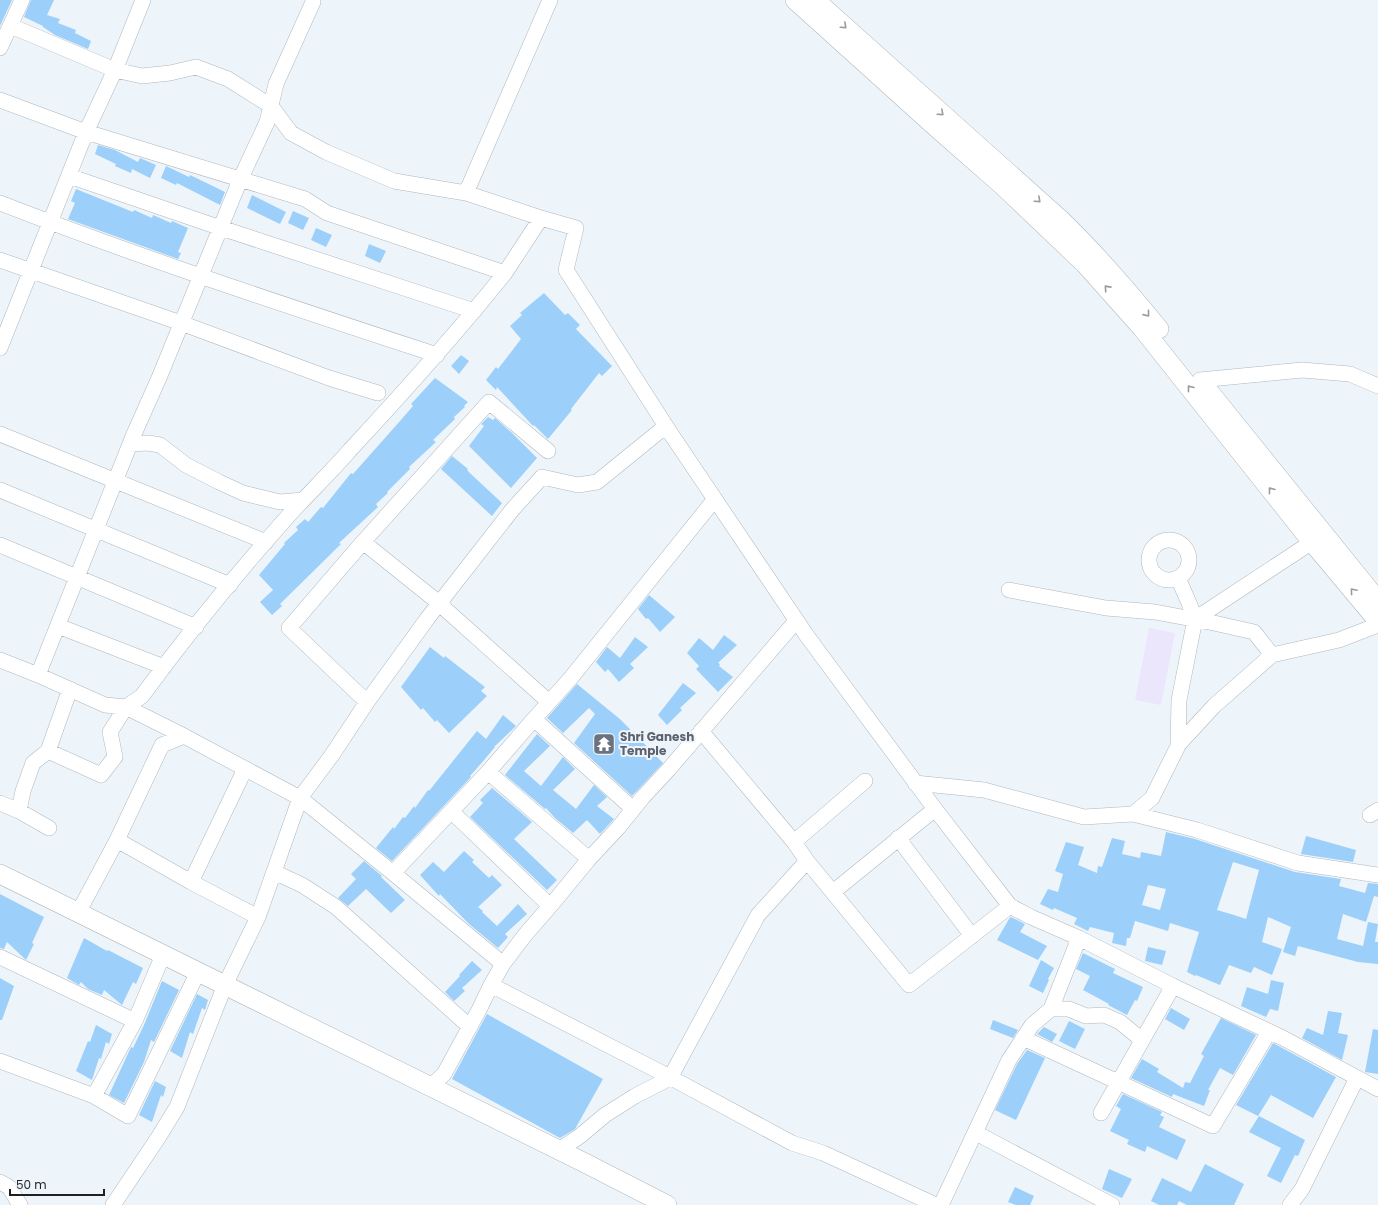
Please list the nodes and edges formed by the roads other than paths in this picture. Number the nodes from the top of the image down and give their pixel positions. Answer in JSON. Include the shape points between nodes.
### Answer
{"nodes":[{"id":1,"x":22,"y":0,"type":"edge"},
{"id":2,"x":143,"y":0,"type":"edge"},
{"id":3,"x":550,"y":0,"type":"edge"},
{"id":4,"x":795,"y":0,"type":"edge"},
{"id":5,"x":815,"y":0,"type":"edge"},
{"id":6,"x":313,"y":2,"type":"dead end"},
{"id":7,"x":11,"y":26,"type":"junction"},
{"id":8,"x":0,"y":48,"type":"edge"},
{"id":9,"x":115,"y":70,"type":"junction"},
{"id":10,"x":0,"y":100,"type":"edge"},
{"id":11,"x":270,"y":106,"type":"junction"},
{"id":12,"x":86,"y":132,"type":"junction"},
{"id":13,"x":69,"y":176,"type":"junction"},
{"id":14,"x":240,"y":180,"type":"junction"},
{"id":15,"x":466,"y":193,"type":"junction"},
{"id":16,"x":0,"y":203,"type":"edge"},
{"id":17,"x":541,"y":218,"type":"junction"},
{"id":18,"x":51,"y":223,"type":"junction"},
{"id":19,"x":221,"y":228,"type":"junction"},
{"id":20,"x":0,"y":260,"type":"edge"},
{"id":21,"x":31,"y":272,"type":"junction"},
{"id":22,"x":505,"y":273,"type":"junction"},
{"id":23,"x":201,"y":277,"type":"junction"},
{"id":24,"x":474,"y":312,"type":"junction"},
{"id":25,"x":181,"y":323,"type":"junction"},
{"id":26,"x":0,"y":348,"type":"edge"},
{"id":27,"x":437,"y":355,"type":"junction"},
{"id":28,"x":1200,"y":380,"type":"junction"},
{"id":29,"x":1378,"y":386,"type":"edge"},
{"id":30,"x":378,"y":393,"type":"dead end"},
{"id":31,"x":666,"y":426,"type":"junction"},
{"id":32,"x":0,"y":434,"type":"edge"},
{"id":33,"x":130,"y":444,"type":"junction"},
{"id":34,"x":548,"y":451,"type":"dead end"},
{"id":35,"x":116,"y":481,"type":"junction"},
{"id":36,"x":0,"y":490,"type":"edge"},
{"id":37,"x":715,"y":499,"type":"junction"},
{"id":38,"x":303,"y":500,"type":"junction"},
{"id":39,"x":96,"y":531,"type":"junction"},
{"id":40,"x":266,"y":542,"type":"junction"},
{"id":41,"x":363,"y":542,"type":"junction"},
{"id":42,"x":1312,"y":542,"type":"junction"},
{"id":43,"x":0,"y":545,"type":"edge"},
{"id":44,"x":77,"y":577,"type":"junction"},
{"id":45,"x":1178,"y":578,"type":"dead end"},
{"id":46,"x":230,"y":585,"type":"junction"},
{"id":47,"x":1009,"y":590,"type":"dead end"},
{"id":48,"x":1378,"y":601,"type":"edge"},
{"id":49,"x":440,"y":603,"type":"junction"},
{"id":50,"x":1195,"y":620,"type":"junction"},
{"id":51,"x":796,"y":621,"type":"junction"},
{"id":52,"x":1378,"y":621,"type":"edge"},
{"id":53,"x":1378,"y":625,"type":"edge"},
{"id":54,"x":58,"y":626,"type":"junction"},
{"id":55,"x":196,"y":627,"type":"junction"},
{"id":56,"x":1272,"y":655,"type":"junction"},
{"id":57,"x":0,"y":660,"type":"edge"},
{"id":58,"x":164,"y":667,"type":"junction"},
{"id":59,"x":38,"y":676,"type":"junction"},
{"id":60,"x":70,"y":689,"type":"junction"},
{"id":61,"x":367,"y":702,"type":"junction"},
{"id":62,"x":549,"y":702,"type":"junction"},
{"id":63,"x":126,"y":708,"type":"junction"},
{"id":64,"x":534,"y":719,"type":"junction"},
{"id":65,"x":701,"y":731,"type":"junction"},
{"id":66,"x":184,"y":736,"type":"junction"},
{"id":67,"x":1178,"y":746,"type":"junction"},
{"id":68,"x":48,"y":752,"type":"junction"},
{"id":69,"x":245,"y":769,"type":"junction"},
{"id":70,"x":488,"y":772,"type":"junction"},
{"id":71,"x":865,"y":781,"type":"dead end"},
{"id":72,"x":915,"y":783,"type":"junction"},
{"id":73,"x":300,"y":798,"type":"junction"},
{"id":74,"x":0,"y":803,"type":"edge"},
{"id":75,"x":633,"y":809,"type":"junction"},
{"id":76,"x":934,"y":809,"type":"junction"},
{"id":77,"x":19,"y":811,"type":"junction"},
{"id":78,"x":451,"y":811,"type":"junction"},
{"id":79,"x":1133,"y":814,"type":"junction"},
{"id":80,"x":49,"y":828,"type":"dead end"},
{"id":81,"x":898,"y":838,"type":"junction"},
{"id":82,"x":117,"y":840,"type":"junction"},
{"id":83,"x":794,"y":842,"type":"junction"},
{"id":84,"x":589,"y":859,"type":"junction"},
{"id":85,"x":807,"y":861,"type":"junction"},
{"id":86,"x":274,"y":872,"type":"junction"},
{"id":87,"x":393,"y":873,"type":"junction"},
{"id":88,"x":0,"y":874,"type":"edge"},
{"id":89,"x":1378,"y":874,"type":"edge"},
{"id":90,"x":191,"y":882,"type":"junction"},
{"id":91,"x":833,"y":892,"type":"junction"},
{"id":92,"x":550,"y":906,"type":"junction"},
{"id":93,"x":1010,"y":906,"type":"junction"},
{"id":94,"x":78,"y":913,"type":"junction"},
{"id":95,"x":258,"y":917,"type":"junction"},
{"id":96,"x":972,"y":936,"type":"junction"},
{"id":97,"x":1079,"y":938,"type":"junction"},
{"id":98,"x":163,"y":955,"type":"junction"},
{"id":99,"x":0,"y":957,"type":"edge"},
{"id":100,"x":503,"y":964,"type":"junction"},
{"id":101,"x":198,"y":972,"type":"junction"},
{"id":102,"x":225,"y":985,"type":"junction"},
{"id":103,"x":491,"y":985,"type":"junction"},
{"id":104,"x":1173,"y":986,"type":"junction"},
{"id":105,"x":1051,"y":1009,"type":"junction"},
{"id":106,"x":135,"y":1021,"type":"junction"},
{"id":107,"x":470,"y":1027,"type":"junction"},
{"id":108,"x":1269,"y":1032,"type":"junction"},
{"id":109,"x":1024,"y":1038,"type":"junction"},
{"id":110,"x":1142,"y":1040,"type":"junction"},
{"id":111,"x":0,"y":1061,"type":"edge"},
{"id":112,"x":670,"y":1078,"type":"junction"},
{"id":113,"x":1357,"y":1078,"type":"junction"},
{"id":114,"x":1118,"y":1083,"type":"junction"},
{"id":115,"x":430,"y":1087,"type":"junction"},
{"id":116,"x":1378,"y":1089,"type":"edge"},
{"id":117,"x":94,"y":1096,"type":"junction"},
{"id":118,"x":1101,"y":1113,"type":"dead end"},
{"id":119,"x":976,"y":1133,"type":"junction"},
{"id":120,"x":559,"y":1150,"type":"junction"},
{"id":121,"x":0,"y":1182,"type":"edge"},
{"id":122,"x":20,"y":1205,"type":"edge"},
{"id":123,"x":113,"y":1205,"type":"edge"},
{"id":124,"x":666,"y":1205,"type":"edge"},
{"id":125,"x":936,"y":1205,"type":"edge"},
{"id":126,"x":941,"y":1205,"type":"edge"},
{"id":127,"x":1112,"y":1205,"type":"edge"},
{"id":128,"x":1290,"y":1205,"type":"edge"}],
"edges":[{"from":1,"to":7,"type":"street"},
{"from":2,"to":9,"type":"street"},
{"from":3,"to":15,"type":"street"},
{"from":42,"to":4,"type":"street","one_way":true,"via":[[1142,328],[1085,264],[1002,185]]},
{"from":5,"to":28,"type":"street","one_way":true,"via":[[1091,250]]},
{"from":6,"to":11,"type":"street","via":[[276,84]]},
{"from":7,"to":8,"type":"street"},
{"from":7,"to":9,"type":"street"},
{"from":9,"to":11,"type":"street","via":[[142,76],[196,67],[228,79]]},
{"from":9,"to":12,"type":"street"},
{"from":10,"to":12,"type":"street"},
{"from":11,"to":14,"type":"street","via":[[267,122]]},
{"from":11,"to":15,"type":"street","via":[[291,133],[326,152],[394,181]]},
{"from":12,"to":13,"type":"street"},
{"from":12,"to":14,"type":"street"},
{"from":13,"to":18,"type":"street"},
{"from":13,"to":19,"type":"street"},
{"from":14,"to":19,"type":"street"},
{"from":14,"to":22,"type":"street","via":[[305,199],[327,213]]},
{"from":15,"to":17,"type":"street"},
{"from":16,"to":18,"type":"street"},
{"from":17,"to":22,"type":"street"},
{"from":17,"to":31,"type":"street","via":[[576,228],[566,270]]},
{"from":18,"to":21,"type":"street"},
{"from":18,"to":23,"type":"street"},
{"from":19,"to":23,"type":"street"},
{"from":19,"to":24,"type":"street"},
{"from":20,"to":21,"type":"street"},
{"from":21,"to":25,"type":"street"},
{"from":21,"to":26,"type":"street"},
{"from":22,"to":24,"type":"street"},
{"from":23,"to":25,"type":"street"},
{"from":23,"to":27,"type":"street"},
{"from":24,"to":27,"type":"street"},
{"from":25,"to":30,"type":"street","via":[[329,378]]},
{"from":25,"to":33,"type":"street"},
{"from":27,"to":38,"type":"street"},
{"from":28,"to":29,"type":"street","via":[[1302,370],[1350,374]]},
{"from":28,"to":48,"type":"street"},
{"from":31,"to":37,"type":"street"},
{"from":31,"to":49,"type":"street","via":[[597,482],[578,485],[542,478],[512,510]]},
{"from":32,"to":35,"type":"street"},
{"from":33,"to":35,"type":"street"},
{"from":33,"to":38,"type":"street","via":[[160,445],[186,465],[243,493],[280,502]]},
{"from":34,"to":41,"type":"street","via":[[489,402]]},
{"from":35,"to":39,"type":"street"},
{"from":35,"to":40,"type":"street"},
{"from":36,"to":39,"type":"street"},
{"from":37,"to":51,"type":"street"},
{"from":37,"to":62,"type":"street"},
{"from":38,"to":40,"type":"street"},
{"from":39,"to":44,"type":"street"},
{"from":39,"to":46,"type":"street"},
{"from":40,"to":46,"type":"street"},
{"from":41,"to":49,"type":"street"},
{"from":41,"to":61,"type":"street","via":[[289,628]]},
{"from":42,"to":50,"type":"street"},
{"from":52,"to":42,"type":"street","one_way":true},
{"from":43,"to":44,"type":"street"},
{"from":44,"to":54,"type":"street"},
{"from":44,"to":55,"type":"street"},
{"from":45,"to":50,"type":"street"},
{"from":46,"to":55,"type":"street"},
{"from":47,"to":50,"type":"street","via":[[1106,608],[1155,612]]},
{"from":49,"to":61,"type":"street"},
{"from":49,"to":62,"type":"street"},
{"from":50,"to":56,"type":"street","via":[[1254,632]]},
{"from":50,"to":67,"type":"street","via":[[1179,700]]},
{"from":51,"to":65,"type":"street"},
{"from":51,"to":72,"type":"street"},
{"from":53,"to":56,"type":"street","via":[[1339,640]]},
{"from":54,"to":58,"type":"street"},
{"from":54,"to":59,"type":"street"},
{"from":55,"to":58,"type":"street"},
{"from":56,"to":67,"type":"street","via":[[1214,706]]},
{"from":57,"to":59,"type":"street"},
{"from":58,"to":63,"type":"street","via":[[142,696]]},
{"from":59,"to":60,"type":"street"},
{"from":60,"to":63,"type":"street","via":[[105,704]]},
{"from":60,"to":68,"type":"street"},
{"from":61,"to":73,"type":"street"},
{"from":62,"to":64,"type":"street"},
{"from":63,"to":66,"type":"street"},
{"from":63,"to":68,"type":"street","via":[[110,732],[115,757],[101,775]]},
{"from":64,"to":70,"type":"street"},
{"from":64,"to":75,"type":"street"},
{"from":65,"to":75,"type":"street"},
{"from":65,"to":83,"type":"street"},
{"from":66,"to":69,"type":"street"},
{"from":66,"to":82,"type":"street","via":[[162,745]]},
{"from":67,"to":79,"type":"street","via":[[1152,798]]},
{"from":68,"to":77,"type":"street","via":[[33,763]]},
{"from":69,"to":73,"type":"street"},
{"from":69,"to":90,"type":"street"},
{"from":70,"to":78,"type":"street"},
{"from":70,"to":84,"type":"street"},
{"from":71,"to":83,"type":"street"},
{"from":72,"to":76,"type":"street"},
{"from":72,"to":79,"type":"street","via":[[984,790],[1084,817]]},
{"from":73,"to":86,"type":"street"},
{"from":73,"to":87,"type":"street"},
{"from":74,"to":77,"type":"street"},
{"from":75,"to":84,"type":"street"},
{"from":76,"to":81,"type":"street"},
{"from":76,"to":93,"type":"street"},
{"from":77,"to":80,"type":"street"},
{"from":78,"to":87,"type":"street"},
{"from":78,"to":92,"type":"street"},
{"from":79,"to":89,"type":"street","via":[[1197,830],[1298,864]]},
{"from":81,"to":91,"type":"street"},
{"from":81,"to":96,"type":"street"},
{"from":82,"to":90,"type":"street"},
{"from":82,"to":94,"type":"street"},
{"from":83,"to":85,"type":"street"},
{"from":84,"to":92,"type":"street"},
{"from":85,"to":91,"type":"street"},
{"from":85,"to":112,"type":"street","via":[[758,915]]},
{"from":86,"to":95,"type":"street"},
{"from":86,"to":107,"type":"street","via":[[302,885],[336,907]]},
{"from":87,"to":100,"type":"street"},
{"from":88,"to":94,"type":"street"},
{"from":90,"to":95,"type":"street"},
{"from":91,"to":96,"type":"street","via":[[909,986]]},
{"from":92,"to":100,"type":"street"},
{"from":93,"to":96,"type":"street"},
{"from":93,"to":97,"type":"street"},
{"from":94,"to":98,"type":"street"},
{"from":95,"to":102,"type":"street"},
{"from":97,"to":104,"type":"street"},
{"from":97,"to":105,"type":"street"},
{"from":98,"to":101,"type":"street"},
{"from":98,"to":106,"type":"street"},
{"from":99,"to":106,"type":"street"},
{"from":100,"to":103,"type":"street"},
{"from":101,"to":102,"type":"street"},
{"from":101,"to":117,"type":"street","via":[[128,1116]]},
{"from":102,"to":115,"type":"street"},
{"from":102,"to":123,"type":"street","via":[[177,1107]]},
{"from":103,"to":107,"type":"street"},
{"from":103,"to":112,"type":"street"},
{"from":104,"to":108,"type":"street"},
{"from":104,"to":110,"type":"street"},
{"from":105,"to":109,"type":"street","via":[[1032,1025]]},
{"from":105,"to":110,"type":"street","via":[[1069,1009],[1086,1016],[1104,1015],[1120,1022]]},
{"from":106,"to":117,"type":"street"},
{"from":107,"to":115,"type":"street","via":[[444,1074]]},
{"from":108,"to":113,"type":"street"},
{"from":108,"to":114,"type":"street","via":[[1214,1126]]},
{"from":109,"to":114,"type":"street"},
{"from":109,"to":119,"type":"street","via":[[1009,1060]]},
{"from":110,"to":114,"type":"street"},
{"from":111,"to":117,"type":"street"},
{"from":112,"to":120,"type":"street","via":[[605,1115]]},
{"from":112,"to":125,"type":"street","via":[[792,1143],[823,1153]]},
{"from":113,"to":116,"type":"street"},
{"from":113,"to":128,"type":"street","via":[[1302,1189]]},
{"from":114,"to":118,"type":"street"},
{"from":115,"to":120,"type":"street"},
{"from":119,"to":126,"type":"street"},
{"from":119,"to":127,"type":"street"},
{"from":120,"to":124,"type":"street"},
{"from":121,"to":122,"type":"street","via":[[9,1187]]}]}
